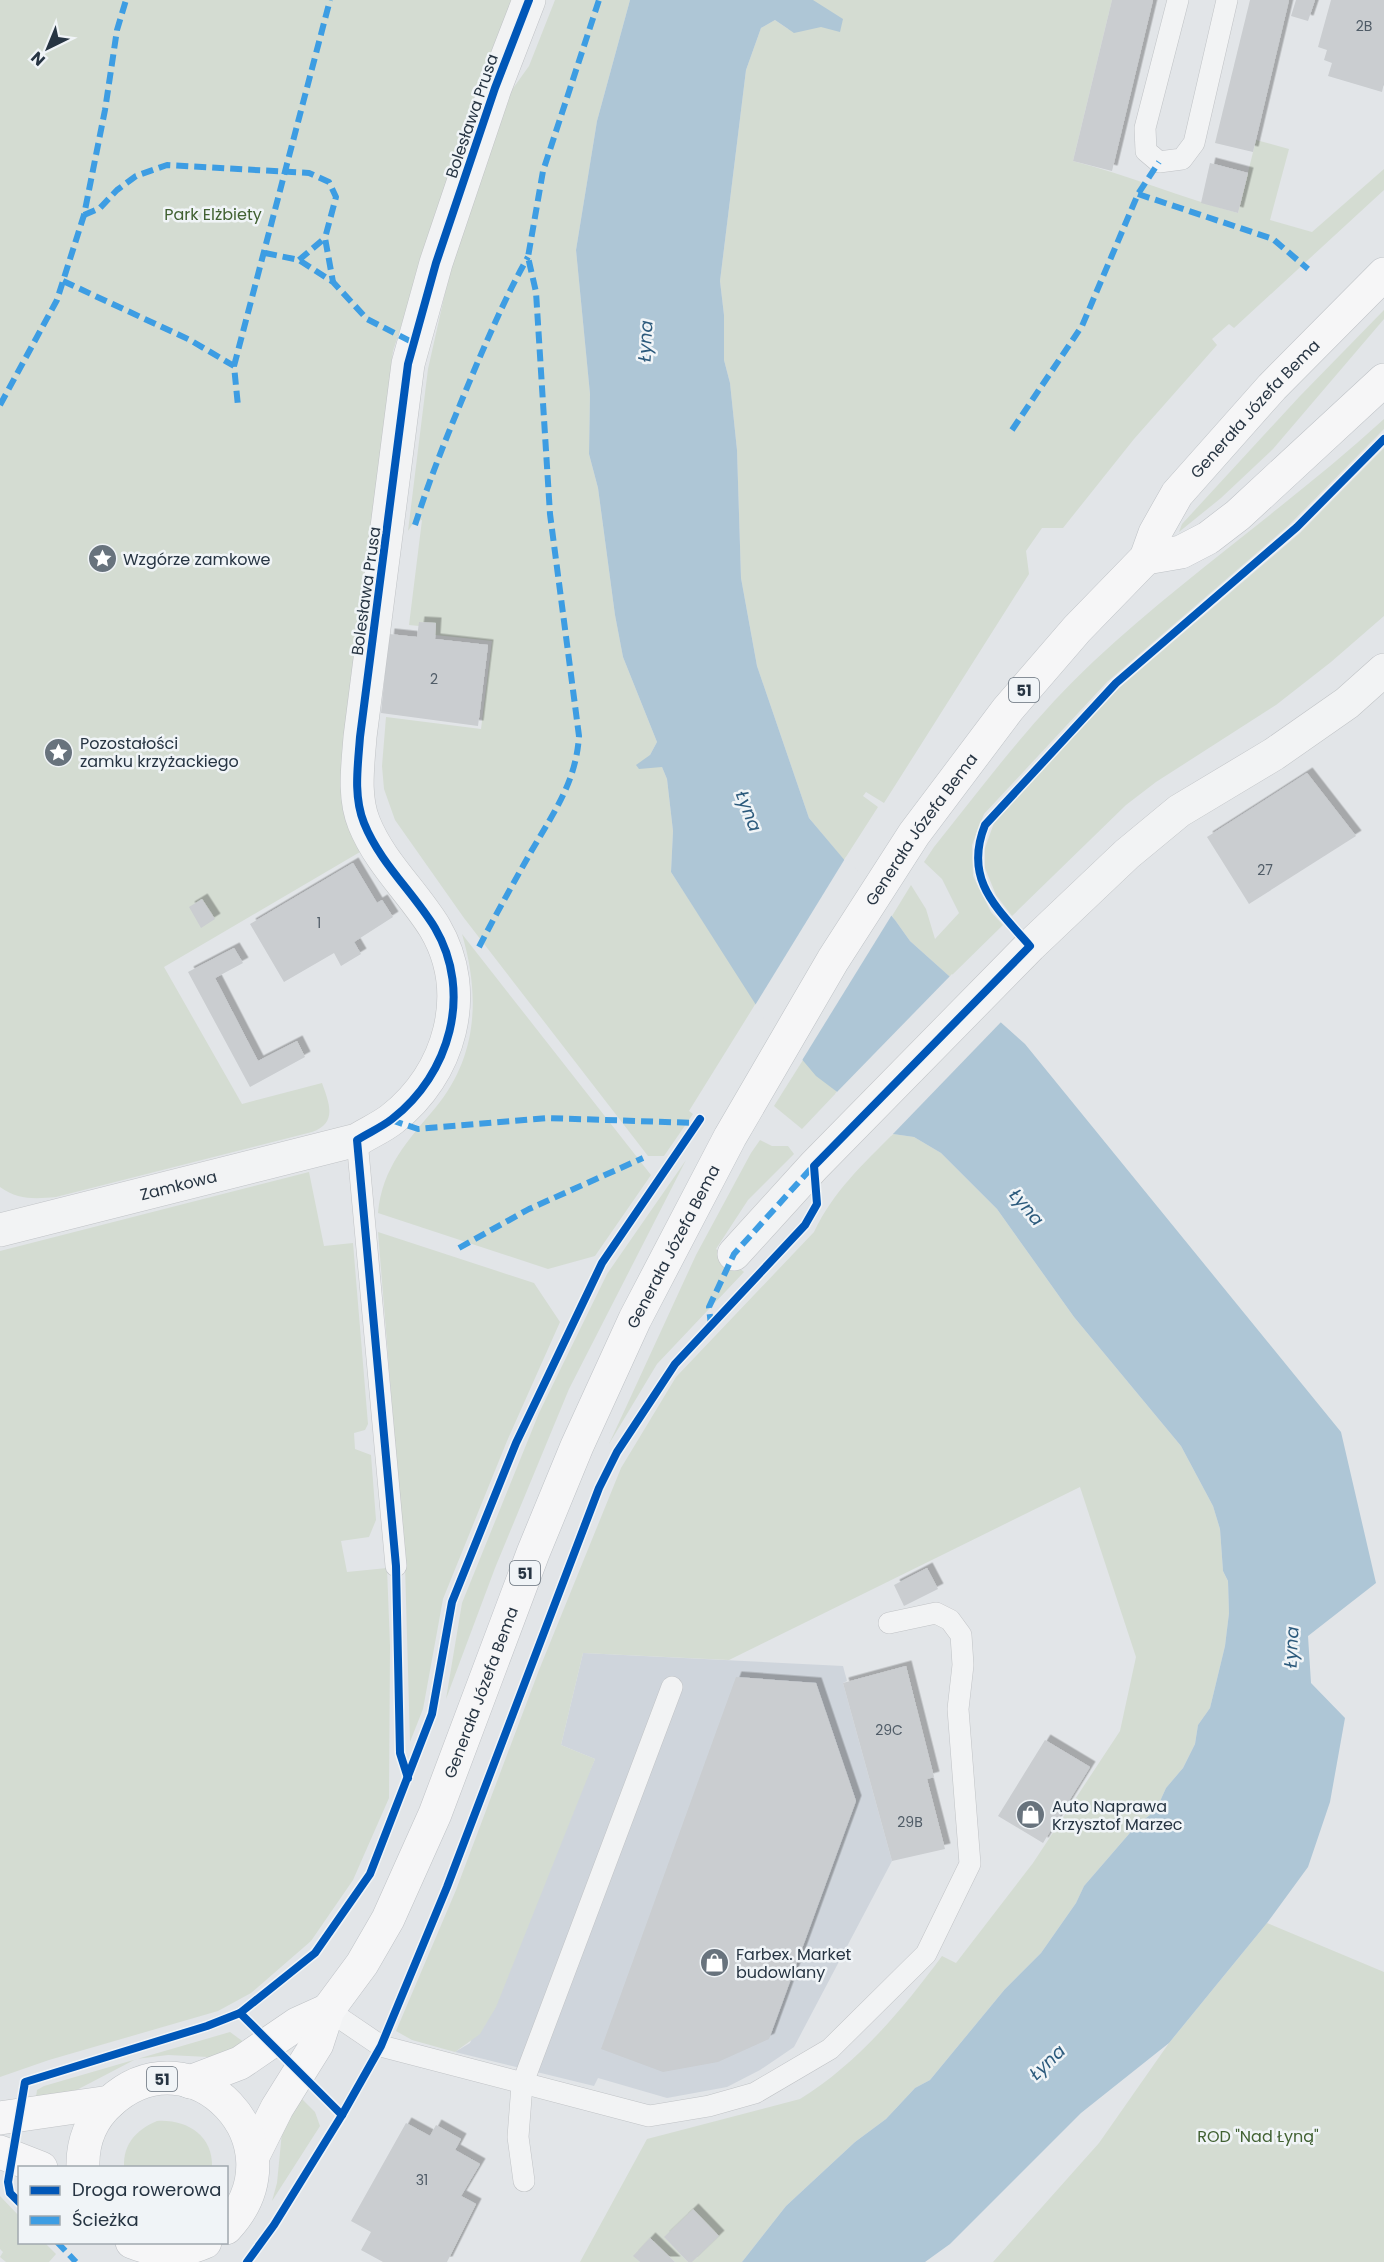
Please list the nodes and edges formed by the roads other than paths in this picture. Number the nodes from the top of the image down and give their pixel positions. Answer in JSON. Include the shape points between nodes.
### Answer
{"nodes":[{"id":1,"x":530,"y":0,"type":"edge"},
{"id":2,"x":1178,"y":0,"type":"edge"},
{"id":3,"x":1227,"y":0,"type":"edge"},
{"id":4,"x":1384,"y":274,"type":"edge"},
{"id":5,"x":1384,"y":380,"type":"edge"},
{"id":6,"x":1146,"y":558,"type":"junction"},
{"id":7,"x":1384,"y":669,"type":"edge"},
{"id":8,"x":357,"y":1140,"type":"junction"},
{"id":9,"x":0,"y":1230,"type":"edge"},
{"id":10,"x":734,"y":1254,"type":"dead end"},
{"id":11,"x":396,"y":1566,"type":"dead end"},
{"id":12,"x":889,"y":1623,"type":"dead end"},
{"id":13,"x":672,"y":1687,"type":"dead end"},
{"id":14,"x":328,"y":2010,"type":"junction"},
{"id":15,"x":190,"y":2082,"type":"junction"},
{"id":16,"x":522,"y":2085,"type":"junction"},
{"id":17,"x":110,"y":2102,"type":"junction"},
{"id":18,"x":0,"y":2118,"type":"edge"},
{"id":19,"x":0,"y":2152,"type":"edge"},
{"id":20,"x":254,"y":2156,"type":"junction"},
{"id":21,"x":36,"y":2166,"type":"edge"},
{"id":22,"x":82,"y":2166,"type":"edge"},
{"id":23,"x":524,"y":2181,"type":"dead end"},
{"id":24,"x":228,"y":2226,"type":"edge"},
{"id":25,"x":119,"y":2244,"type":"edge"},
{"id":26,"x":139,"y":2244,"type":"edge"},
{"id":27,"x":199,"y":2244,"type":"edge"},
{"id":28,"x":203,"y":2244,"type":"edge"},
{"id":29,"x":123,"y":2262,"type":"edge"},
{"id":30,"x":194,"y":2262,"type":"edge"}],
"edges":[{"from":1,"to":8,"type":"street","name":"Bolesława Prusa","via":[[495,88],[436,263],[408,364],[360,737],[357,792],[363,822],[443,944],[454,990],[453,1018],[438,1066],[425,1085],[391,1120]]},
{"from":2,"to":3,"type":"lane","via":[[1145,128],[1146,151],[1158,162],[1182,159],[1194,143]]},
{"from":4,"to":6,"type":"main road","name":"Generała Józefa Bema","number":"51","via":[[1272,387],[1177,494]]},
{"from":5,"to":6,"type":"main road","via":[[1208,538],[1181,552]]},
{"from":6,"to":14,"type":"main road","name":"Generała Józefa Bema","number":"51","via":[[1077,628],[1008,709],[914,834],[833,960],[730,1137],[635,1318],[577,1446],[435,1814],[388,1919],[362,1964]]},
{"from":7,"to":10,"type":"street","via":[[1347,703],[1179,811],[1127,854],[1030,946],[814,1166]]},
{"from":8,"to":9,"type":"street","name":"Zamkowa"},
{"from":8,"to":11,"type":"lane"},
{"from":12,"to":16,"type":"lane","via":[[936,1613],[950,1620],[961,1635],[963,1665],[958,1709],[970,1864],[926,1954],[830,2049],[755,2093],[649,2116]]},
{"from":13,"to":16,"type":"lane"},
{"from":14,"to":15,"type":"main road","name":"Generała Józefa Bema","number":"51","via":[[297,2024],[240,2063]]},
{"from":14,"to":16,"type":"lane","via":[[381,2046]]},
{"from":14,"to":20,"type":"main road","name":"Generała Józefa Bema","number":"51","via":[[317,2044],[277,2108]]},
{"from":15,"to":17,"type":"main road","number":"51","via":[[148,2081],[127,2089]]},
{"from":15,"to":20,"type":"main road","number":"51","via":[[230,2105],[248,2134]]},
{"from":16,"to":23,"type":"lane","via":[[518,2137]]},
{"from":17,"to":18,"type":"main road"},
{"from":17,"to":22,"type":"main road","number":"51","via":[[88,2134]]},
{"from":19,"to":21,"type":"main road"},
{"from":20,"to":24,"type":"main road","number":"51","via":[[250,2191]]},
{"from":25,"to":29,"type":"main road"},
{"from":26,"to":27,"type":"main road","via":[[164,2251]]},
{"from":28,"to":30,"type":"main road"}]}
